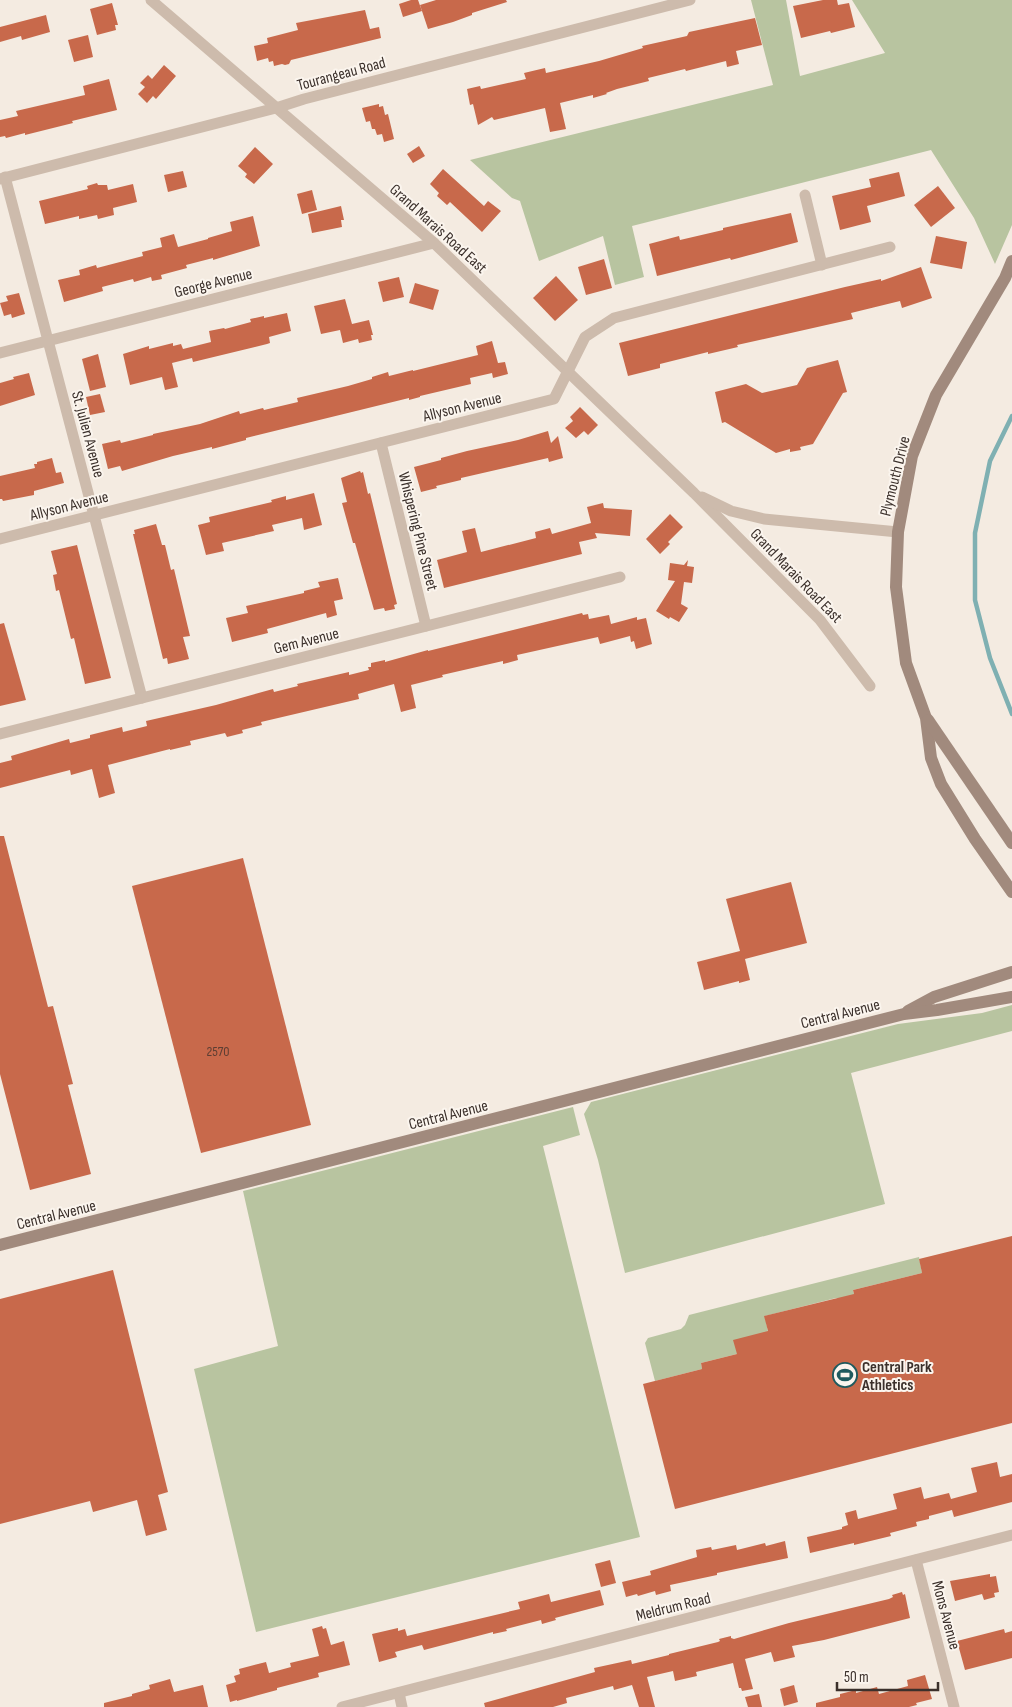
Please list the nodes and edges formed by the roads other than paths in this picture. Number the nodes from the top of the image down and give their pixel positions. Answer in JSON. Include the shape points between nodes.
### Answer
{"nodes":[{"id":1,"x":151,"y":0,"type":"edge"},
{"id":2,"x":690,"y":0,"type":"edge"},
{"id":3,"x":276,"y":108,"type":"junction"},
{"id":4,"x":3,"y":178,"type":"edge"},
{"id":5,"x":805,"y":195,"type":"dead end"},
{"id":6,"x":434,"y":243,"type":"junction"},
{"id":7,"x":890,"y":247,"type":"dead end"},
{"id":8,"x":1012,"y":261,"type":"edge"},
{"id":9,"x":822,"y":264,"type":"junction"},
{"id":10,"x":48,"y":341,"type":"junction"},
{"id":11,"x":0,"y":353,"type":"edge"},
{"id":12,"x":568,"y":372,"type":"junction"},
{"id":13,"x":381,"y":443,"type":"junction"},
{"id":14,"x":694,"y":493,"type":"junction"},
{"id":15,"x":94,"y":515,"type":"junction"},
{"id":16,"x":898,"y":532,"type":"junction"},
{"id":17,"x":0,"y":539,"type":"edge"},
{"id":18,"x":620,"y":577,"type":"dead end"},
{"id":19,"x":426,"y":626,"type":"junction"},
{"id":20,"x":870,"y":686,"type":"dead end"},
{"id":21,"x":142,"y":698,"type":"junction"},
{"id":22,"x":926,"y":718,"type":"junction"},
{"id":23,"x":0,"y":734,"type":"edge"},
{"id":24,"x":1012,"y":843,"type":"edge"},
{"id":25,"x":1012,"y":892,"type":"edge"},
{"id":26,"x":1012,"y":972,"type":"edge"},
{"id":27,"x":1012,"y":997,"type":"edge"},
{"id":28,"x":904,"y":1014,"type":"junction"},
{"id":29,"x":0,"y":1245,"type":"edge"},
{"id":30,"x":1012,"y":1535,"type":"edge"},
{"id":31,"x":916,"y":1560,"type":"junction"},
{"id":32,"x":398,"y":1693,"type":"junction"},
{"id":33,"x":342,"y":1707,"type":"edge"},
{"id":34,"x":402,"y":1707,"type":"edge"},
{"id":35,"x":954,"y":1707,"type":"edge"}],
"edges":[{"from":1,"to":3,"type":"street","name":"Grand Marais Road East"},
{"from":2,"to":3,"type":"street","name":"Tourangeau Road"},
{"from":3,"to":4,"type":"street","name":"Tourangeau Road"},
{"from":3,"to":6,"type":"street","name":"Grand Marais Road East"},
{"from":4,"to":10,"type":"street","name":"St. Julien Avenue"},
{"from":5,"to":9,"type":"street"},
{"from":6,"to":10,"type":"street","name":"George Avenue"},
{"from":6,"to":12,"type":"street","name":"Grand Marais Road East"},
{"from":7,"to":9,"type":"street","name":"Allyson Avenue"},
{"from":8,"to":16,"type":"street","name":"Plymouth Drive","via":[[936,395],[912,456]]},
{"from":9,"to":12,"type":"street","name":"Allyson Avenue","via":[[614,318],[584,337]]},
{"from":10,"to":11,"type":"street","name":"George Avenue"},
{"from":10,"to":15,"type":"street","name":"St. Julien Avenue"},
{"from":12,"to":13,"type":"street","name":"Allyson Avenue","via":[[554,399]]},
{"from":12,"to":14,"type":"street","name":"Grand Marais Road East"},
{"from":13,"to":15,"type":"street","name":"Allyson Avenue"},
{"from":13,"to":19,"type":"street","name":"Whispering Pine Street"},
{"from":14,"to":16,"type":"street","name":"Grand Marais Road East","via":[[731,511],[764,519]]},
{"from":14,"to":20,"type":"street","name":"Grand Marais Road East","via":[[820,620]]},
{"from":15,"to":17,"type":"street","name":"Allyson Avenue"},
{"from":15,"to":21,"type":"street","name":"St. Julien Avenue"},
{"from":16,"to":22,"type":"street","name":"Plymouth Drive","via":[[896,587],[906,663]]},
{"from":18,"to":19,"type":"street","name":"Gem Avenue"},
{"from":19,"to":21,"type":"street","name":"Gem Avenue"},
{"from":21,"to":23,"type":"street","name":"Gem Avenue"},
{"from":22,"to":24,"type":"street","name":"Plymouth Drive"},
{"from":22,"to":25,"type":"street","name":"Plymouth Drive","via":[[931,758],[941,784]]},
{"from":26,"to":28,"type":"street","name":"Central Avenue","via":[[934,997]]},
{"from":27,"to":28,"type":"street","name":"Central Avenue"},
{"from":28,"to":29,"type":"street","name":"Central Avenue"},
{"from":30,"to":31,"type":"street","name":"Meldrum Road"},
{"from":31,"to":32,"type":"street","name":"Meldrum Road"},
{"from":31,"to":35,"type":"street","name":"Mons Avenue"},
{"from":32,"to":33,"type":"street","name":"Meldrum Road"},
{"from":32,"to":34,"type":"street"}]}
